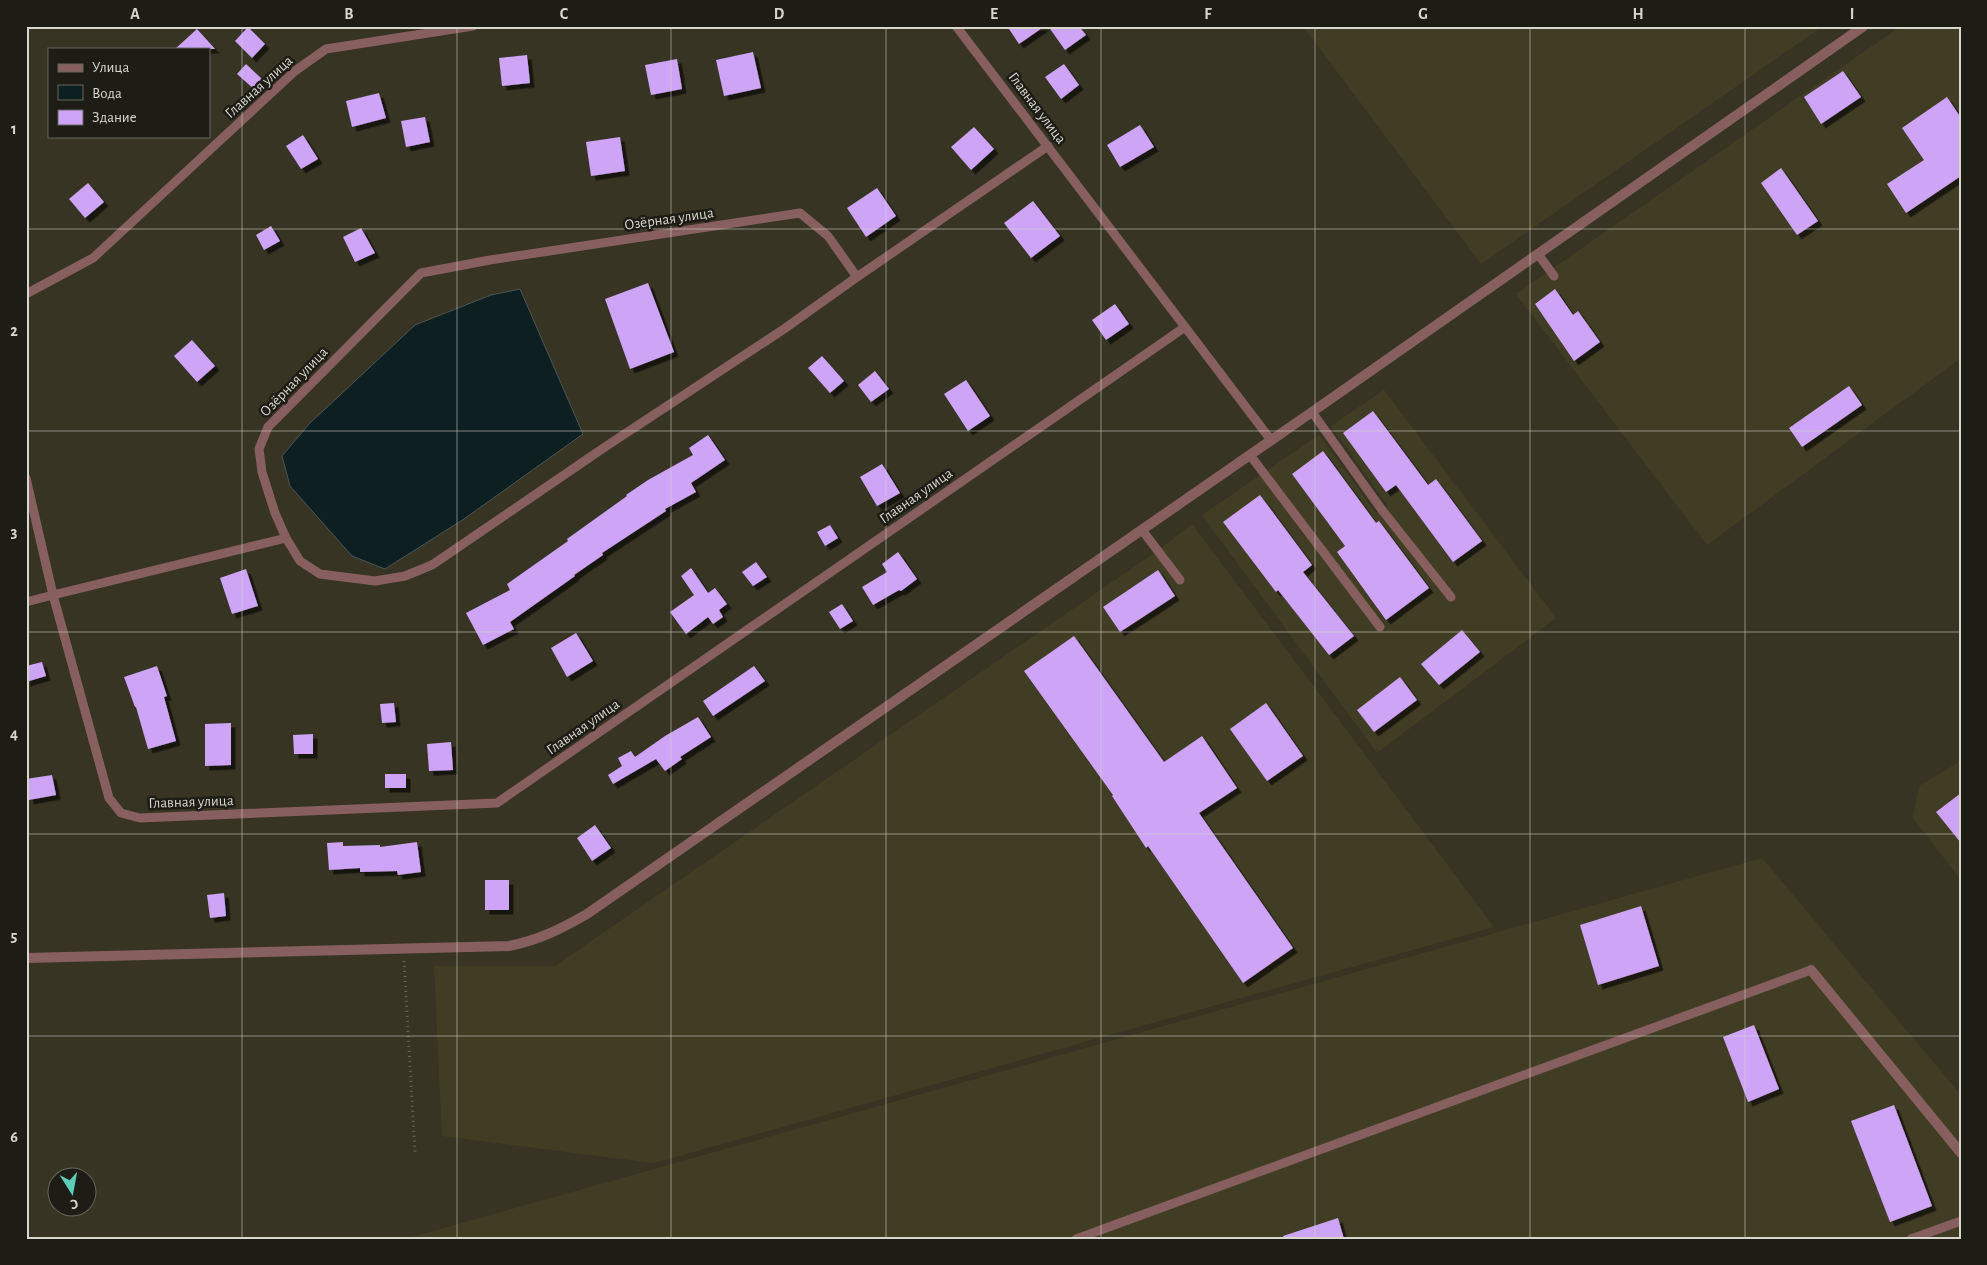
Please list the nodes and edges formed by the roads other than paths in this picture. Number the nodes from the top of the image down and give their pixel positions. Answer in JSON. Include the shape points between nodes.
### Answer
{"nodes":[{"id":1,"x":473,"y":26,"type":"edge"},
{"id":2,"x":956,"y":26,"type":"edge"},
{"id":3,"x":1864,"y":26,"type":"edge"},
{"id":4,"x":1048,"y":146,"type":"junction"},
{"id":5,"x":1538,"y":254,"type":"junction"},
{"id":6,"x":1554,"y":276,"type":"dead end"},
{"id":7,"x":856,"y":277,"type":"junction"},
{"id":8,"x":26,"y":294,"type":"edge"},
{"id":9,"x":1185,"y":327,"type":"junction"},
{"id":10,"x":1312,"y":412,"type":"junction"},
{"id":11,"x":1271,"y":440,"type":"junction"},
{"id":12,"x":1250,"y":455,"type":"junction"},
{"id":13,"x":26,"y":478,"type":"edge"},
{"id":14,"x":1142,"y":530,"type":"junction"},
{"id":15,"x":286,"y":538,"type":"junction"},
{"id":16,"x":1180,"y":580,"type":"dead end"},
{"id":17,"x":52,"y":595,"type":"junction"},
{"id":18,"x":1451,"y":597,"type":"dead end"},
{"id":19,"x":26,"y":602,"type":"edge"},
{"id":20,"x":1380,"y":627,"type":"dead end"},
{"id":21,"x":26,"y":958,"type":"edge"},
{"id":22,"x":1811,"y":970,"type":"joint"},
{"id":23,"x":1961,"y":1153,"type":"edge"},
{"id":24,"x":1961,"y":1221,"type":"edge"},
{"id":25,"x":1076,"y":1239,"type":"edge"},
{"id":26,"x":1911,"y":1239,"type":"edge"}],
"edges":[{"from":1,"to":8,"type":"lane","name":"Главная улица","via":[[326,49],[296,71],[93,258]]},
{"from":2,"to":4,"type":"lane","name":"Главная улица"},
{"from":3,"to":5,"type":"street"},
{"from":4,"to":7,"type":"lane","name":"Озёрная улица"},
{"from":4,"to":9,"type":"lane","name":"Главная улица"},
{"from":5,"to":6,"type":"lane"},
{"from":5,"to":10,"type":"street"},
{"from":7,"to":15,"type":"lane","name":"Озёрная улица","via":[[784,329],[432,565],[405,576],[375,581],[320,574],[300,561]]},
{"from":7,"to":15,"type":"lane","name":"Озёрная улица","via":[[828,236],[800,213],[421,273],[268,427],[260,449],[262,472]]},
{"from":9,"to":11,"type":"lane","name":"Главная улица"},
{"from":9,"to":17,"type":"lane","name":"Главная улица","via":[[497,803],[140,818],[121,813],[109,798]]},
{"from":10,"to":11,"type":"street"},
{"from":10,"to":18,"type":"lane","via":[[1382,510]]},
{"from":11,"to":12,"type":"street"},
{"from":12,"to":14,"type":"street"},
{"from":12,"to":20,"type":"lane"},
{"from":13,"to":17,"type":"lane","name":"Главная улица"},
{"from":14,"to":16,"type":"lane"},
{"from":14,"to":21,"type":"street","via":[[587,914],[534,941],[509,946]]},
{"from":15,"to":17,"type":"lane"},
{"from":17,"to":19,"type":"lane"},
{"from":22,"to":23,"type":"street"},
{"from":22,"to":25,"type":"lane"},
{"from":24,"to":26,"type":"lane"}]}
